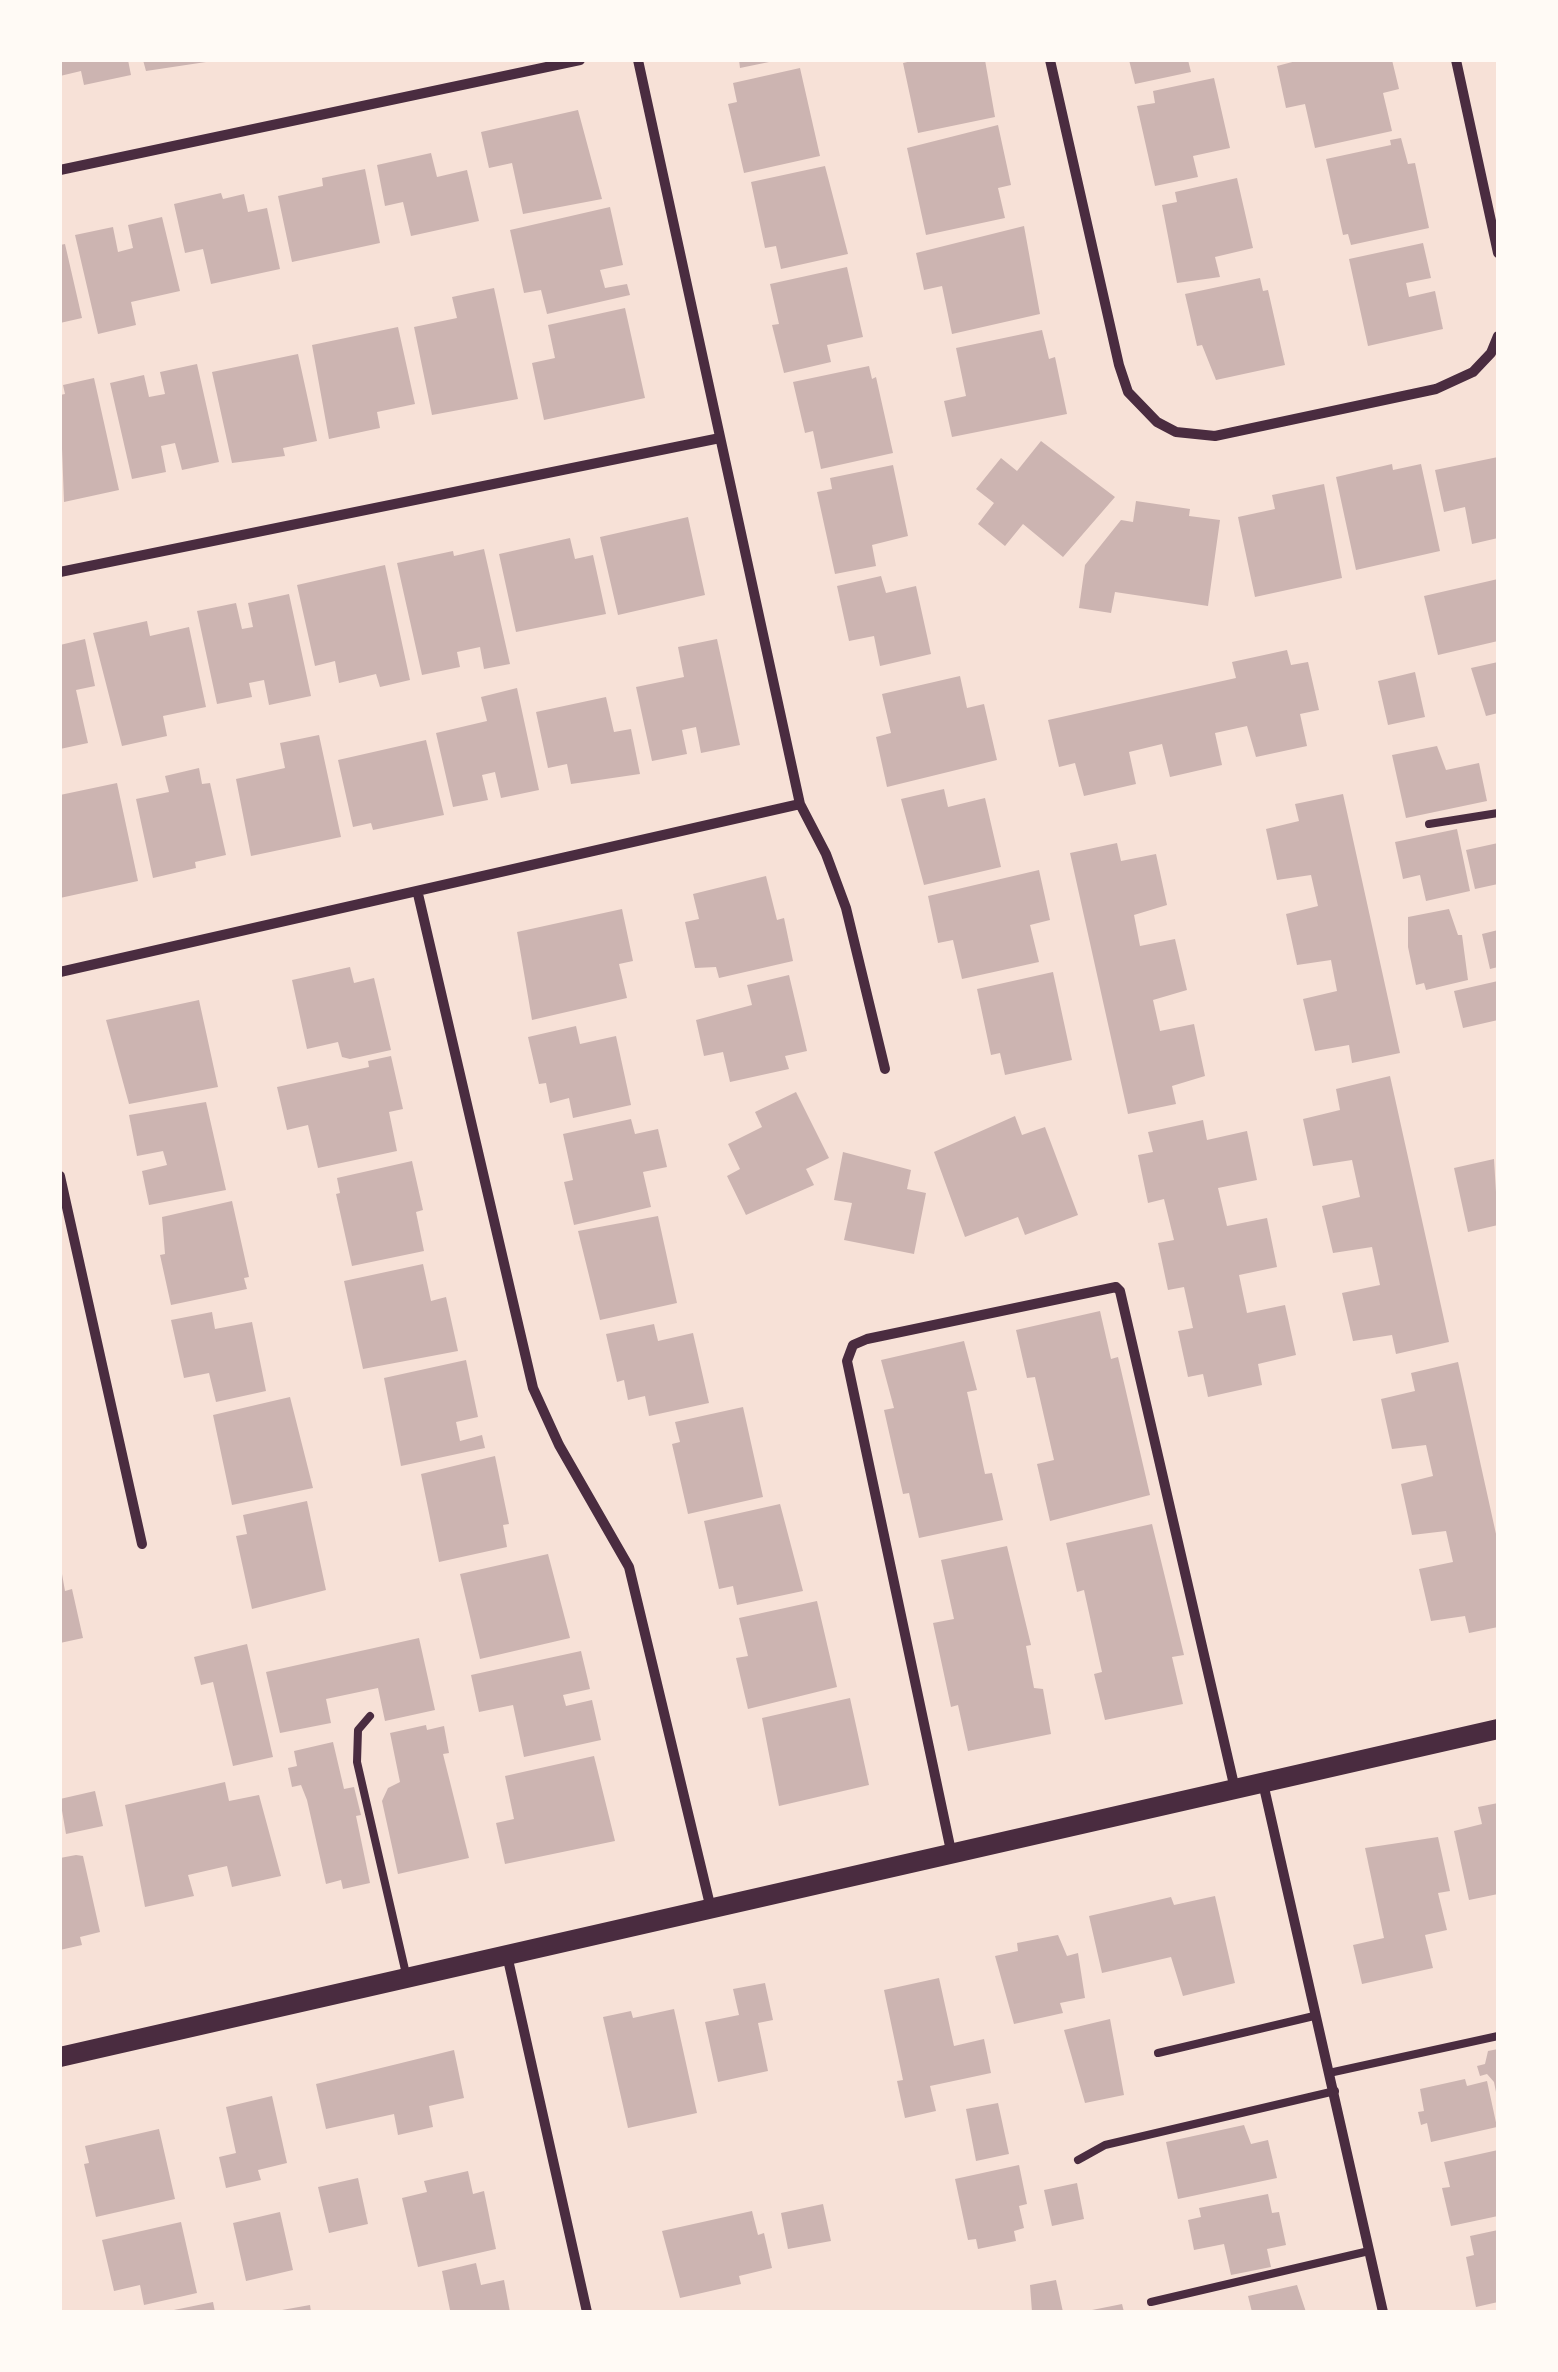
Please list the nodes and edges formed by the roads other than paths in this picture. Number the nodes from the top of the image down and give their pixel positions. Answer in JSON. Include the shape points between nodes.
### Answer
{"nodes":[{"id":1,"x":580,"y":60,"type":"edge"},
{"id":2,"x":638,"y":60,"type":"edge"},
{"id":3,"x":1050,"y":60,"type":"edge"},
{"id":4,"x":1456,"y":60,"type":"edge"},
{"id":5,"x":60,"y":170,"type":"edge"},
{"id":6,"x":1498,"y":253,"type":"edge"},
{"id":7,"x":1498,"y":336,"type":"edge"},
{"id":8,"x":720,"y":438,"type":"junction"},
{"id":9,"x":60,"y":572,"type":"edge"},
{"id":10,"x":800,"y":804,"type":"junction"},
{"id":11,"x":1498,"y":813,"type":"edge"},
{"id":12,"x":1429,"y":824,"type":"dead end"},
{"id":13,"x":418,"y":894,"type":"junction"},
{"id":14,"x":60,"y":972,"type":"edge"},
{"id":15,"x":885,"y":1070,"type":"dead end"},
{"id":16,"x":60,"y":1176,"type":"edge"},
{"id":17,"x":142,"y":1544,"type":"dead end"},
{"id":18,"x":370,"y":1716,"type":"dead end"},
{"id":19,"x":1498,"y":1729,"type":"edge"},
{"id":20,"x":1263,"y":1783,"type":"junction"},
{"id":21,"x":1235,"y":1789,"type":"junction"},
{"id":22,"x":952,"y":1852,"type":"junction"},
{"id":23,"x":711,"y":1909,"type":"junction"},
{"id":24,"x":507,"y":1956,"type":"junction"},
{"id":25,"x":406,"y":1978,"type":"junction"},
{"id":26,"x":1314,"y":2016,"type":"junction"},
{"id":27,"x":1498,"y":2036,"type":"edge"},
{"id":28,"x":1158,"y":2053,"type":"dead end"},
{"id":29,"x":60,"y":2058,"type":"edge"},
{"id":30,"x":1328,"y":2073,"type":"junction"},
{"id":31,"x":1335,"y":2091,"type":"junction"},
{"id":32,"x":1078,"y":2160,"type":"dead end"},
{"id":33,"x":1370,"y":2251,"type":"junction"},
{"id":34,"x":1150,"y":2302,"type":"dead end"},
{"id":35,"x":588,"y":2312,"type":"edge"},
{"id":36,"x":1383,"y":2312,"type":"edge"}],
"edges":[{"from":1,"to":5,"type":"street"},
{"from":2,"to":8,"type":"street"},
{"from":3,"to":7,"type":"street","via":[[1119,365],[1128,392],[1156,422],[1176,432],[1215,436],[1436,389],[1473,372]]},
{"from":4,"to":6,"type":"street"},
{"from":8,"to":9,"type":"street"},
{"from":8,"to":10,"type":"street"},
{"from":10,"to":13,"type":"street"},
{"from":10,"to":15,"type":"street","via":[[846,908]]},
{"from":11,"to":12,"type":"lane"},
{"from":13,"to":14,"type":"street"},
{"from":13,"to":23,"type":"street","via":[[533,1388],[629,1567]]},
{"from":16,"to":17,"type":"street"},
{"from":18,"to":25,"type":"lane","via":[[358,1730],[357,1762]]},
{"from":19,"to":20,"type":"main road"},
{"from":20,"to":21,"type":"main road"},
{"from":20,"to":26,"type":"street"},
{"from":21,"to":22,"type":"main road"},
{"from":21,"to":22,"type":"street","via":[[1120,1290],[867,1339],[852,1345],[846,1361]]},
{"from":22,"to":23,"type":"main road"},
{"from":23,"to":24,"type":"main road"},
{"from":24,"to":25,"type":"main road"},
{"from":24,"to":35,"type":"street"},
{"from":25,"to":29,"type":"main road"},
{"from":26,"to":28,"type":"lane"},
{"from":26,"to":30,"type":"street"},
{"from":27,"to":30,"type":"lane"},
{"from":30,"to":31,"type":"street"},
{"from":31,"to":32,"type":"lane","via":[[1105,2145]]},
{"from":31,"to":33,"type":"street"},
{"from":33,"to":34,"type":"lane"},
{"from":33,"to":36,"type":"street"}]}
